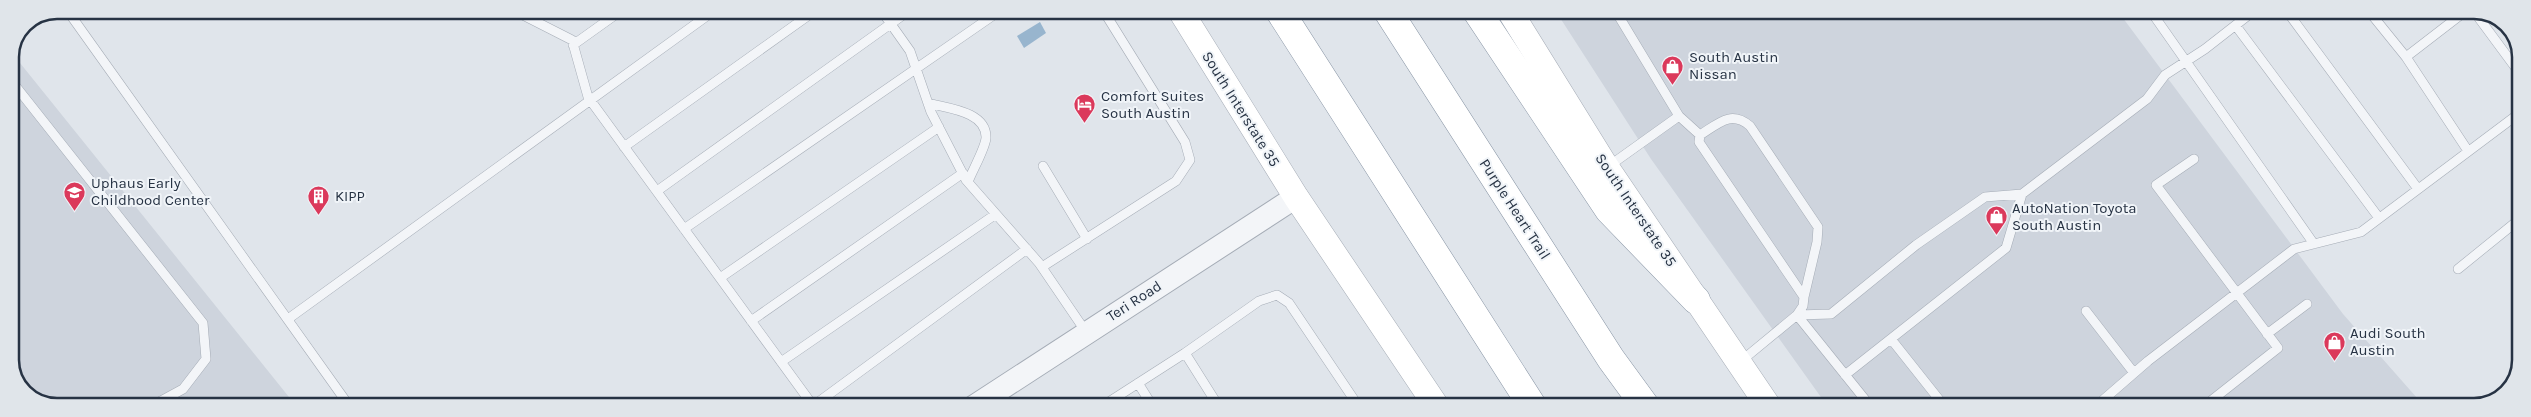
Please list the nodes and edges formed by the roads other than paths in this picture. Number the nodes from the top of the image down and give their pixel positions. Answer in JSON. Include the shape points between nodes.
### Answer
{"nodes":[{"id":1,"x":73,"y":19,"type":"edge"},
{"id":2,"x":531,"y":19,"type":"edge"},
{"id":3,"x":610,"y":19,"type":"edge"},
{"id":4,"x":703,"y":19,"type":"edge"},
{"id":5,"x":803,"y":19,"type":"edge"},
{"id":6,"x":887,"y":19,"type":"edge"},
{"id":7,"x":896,"y":19,"type":"edge"},
{"id":8,"x":989,"y":19,"type":"edge"},
{"id":9,"x":1109,"y":19,"type":"edge"},
{"id":10,"x":1186,"y":19,"type":"edge"},
{"id":11,"x":1285,"y":19,"type":"edge"},
{"id":12,"x":1393,"y":19,"type":"edge"},
{"id":13,"x":1482,"y":19,"type":"edge"},
{"id":14,"x":1514,"y":19,"type":"edge"},
{"id":15,"x":1620,"y":19,"type":"edge"},
{"id":16,"x":2156,"y":19,"type":"edge"},
{"id":17,"x":2244,"y":19,"type":"edge"},
{"id":18,"x":2293,"y":19,"type":"edge"},
{"id":19,"x":2375,"y":19,"type":"edge"},
{"id":20,"x":2455,"y":19,"type":"edge"},
{"id":21,"x":2480,"y":19,"type":"edge"},
{"id":22,"x":890,"y":23,"type":"junction"},
{"id":23,"x":2236,"y":26,"type":"junction"},
{"id":24,"x":574,"y":45,"type":"junction"},
{"id":25,"x":2406,"y":57,"type":"junction"},
{"id":26,"x":2185,"y":63,"type":"junction"},
{"id":27,"x":2512,"y":63,"type":"edge"},
{"id":28,"x":916,"y":70,"type":"junction"},
{"id":29,"x":19,"y":90,"type":"edge"},
{"id":30,"x":591,"y":101,"type":"junction"},
{"id":31,"x":928,"y":103,"type":"junction"},
{"id":32,"x":1679,"y":116,"type":"junction"},
{"id":33,"x":2512,"y":119,"type":"edge"},
{"id":34,"x":939,"y":127,"type":"junction"},
{"id":35,"x":1700,"y":135,"type":"junction"},
{"id":36,"x":624,"y":147,"type":"junction"},
{"id":37,"x":2468,"y":151,"type":"junction"},
{"id":38,"x":2194,"y":159,"type":"dead end"},
{"id":39,"x":1043,"y":166,"type":"dead end"},
{"id":40,"x":1606,"y":168,"type":"junction"},
{"id":41,"x":963,"y":173,"type":"junction"},
{"id":42,"x":968,"y":182,"type":"junction"},
{"id":43,"x":2418,"y":189,"type":"junction"},
{"id":44,"x":657,"y":192,"type":"junction"},
{"id":45,"x":2022,"y":194,"type":"junction"},
{"id":46,"x":1296,"y":196,"type":"junction"},
{"id":47,"x":996,"y":214,"type":"junction"},
{"id":48,"x":2379,"y":218,"type":"junction"},
{"id":49,"x":2512,"y":225,"type":"edge"},
{"id":50,"x":684,"y":229,"type":"junction"},
{"id":51,"x":1087,"y":239,"type":"junction"},
{"id":52,"x":2314,"y":244,"type":"junction"},
{"id":53,"x":1027,"y":249,"type":"junction"},
{"id":54,"x":1042,"y":268,"type":"junction"},
{"id":55,"x":2458,"y":269,"type":"dead end"},
{"id":56,"x":720,"y":278,"type":"junction"},
{"id":57,"x":2236,"y":294,"type":"junction"},
{"id":58,"x":1804,"y":297,"type":"junction"},
{"id":59,"x":1696,"y":300,"type":"junction"},
{"id":60,"x":2307,"y":304,"type":"dead end"},
{"id":61,"x":2086,"y":311,"type":"dead end"},
{"id":62,"x":1797,"y":315,"type":"junction"},
{"id":63,"x":288,"y":319,"type":"junction"},
{"id":64,"x":751,"y":321,"type":"junction"},
{"id":65,"x":1086,"y":333,"type":"junction"},
{"id":66,"x":2267,"y":334,"type":"junction"},
{"id":67,"x":1891,"y":339,"type":"junction"},
{"id":68,"x":1185,"y":353,"type":"junction"},
{"id":69,"x":781,"y":362,"type":"junction"},
{"id":70,"x":1738,"y":364,"type":"junction"},
{"id":71,"x":2134,"y":373,"type":"junction"},
{"id":72,"x":1845,"y":375,"type":"junction"},
{"id":73,"x":1138,"y":384,"type":"junction"},
{"id":74,"x":170,"y":398,"type":"edge"},
{"id":75,"x":344,"y":398,"type":"edge"},
{"id":76,"x":808,"y":398,"type":"edge"},
{"id":77,"x":825,"y":398,"type":"edge"},
{"id":78,"x":994,"y":398,"type":"edge"},
{"id":79,"x":1115,"y":398,"type":"edge"},
{"id":80,"x":1147,"y":398,"type":"edge"},
{"id":81,"x":1213,"y":398,"type":"edge"},
{"id":82,"x":1353,"y":398,"type":"edge"},
{"id":83,"x":1431,"y":398,"type":"edge"},
{"id":84,"x":1527,"y":398,"type":"edge"},
{"id":85,"x":1639,"y":398,"type":"edge"},
{"id":86,"x":1763,"y":398,"type":"edge"},
{"id":87,"x":1864,"y":398,"type":"edge"},
{"id":88,"x":1938,"y":398,"type":"edge"},
{"id":89,"x":2105,"y":398,"type":"edge"},
{"id":90,"x":2215,"y":398,"type":"edge"}],
"edges":[{"from":1,"to":63,"type":"lane"},
{"from":2,"to":24,"type":"lane","via":[[572,40]]},
{"from":3,"to":24,"type":"lane"},
{"from":4,"to":30,"type":"lane"},
{"from":5,"to":36,"type":"lane"},
{"from":6,"to":22,"type":"lane"},
{"from":7,"to":22,"type":"lane"},
{"from":8,"to":28,"type":"lane"},
{"from":9,"to":51,"type":"lane","via":[[1186,142],[1190,160],[1176,182]]},
{"from":10,"to":46,"type":"main road","name":"South Interstate 35"},
{"from":11,"to":84,"type":"highway"},
{"from":12,"to":85,"type":"highway","name":"Purple Heart Trail","via":[[1611,359]]},
{"from":13,"to":59,"type":"highway","via":[[1610,210]]},
{"from":14,"to":40,"type":"main road","name":"South Interstate 35"},
{"from":15,"to":32,"type":"lane"},
{"from":16,"to":26,"type":"lane"},
{"from":17,"to":23,"type":"lane"},
{"from":18,"to":43,"type":"lane"},
{"from":19,"to":25,"type":"lane"},
{"from":20,"to":25,"type":"lane"},
{"from":21,"to":27,"type":"lane"},
{"from":22,"to":28,"type":"lane","via":[[910,51]]},
{"from":22,"to":44,"type":"lane"},
{"from":23,"to":26,"type":"lane"},
{"from":23,"to":48,"type":"lane"},
{"from":24,"to":30,"type":"lane"},
{"from":25,"to":37,"type":"lane"},
{"from":26,"to":45,"type":"lane","via":[[2166,75],[2147,99]]},
{"from":26,"to":52,"type":"lane"},
{"from":28,"to":31,"type":"lane"},
{"from":28,"to":50,"type":"lane"},
{"from":29,"to":74,"type":"lane","via":[[203,323],[206,359],[183,389]]},
{"from":30,"to":36,"type":"lane"},
{"from":30,"to":63,"type":"lane"},
{"from":31,"to":34,"type":"lane"},
{"from":31,"to":42,"type":"lane","via":[[969,113],[982,126],[986,139]]},
{"from":32,"to":35,"type":"lane"},
{"from":32,"to":40,"type":"lane"},
{"from":33,"to":37,"type":"lane"},
{"from":34,"to":41,"type":"lane"},
{"from":34,"to":56,"type":"lane"},
{"from":35,"to":58,"type":"lane","via":[[1699,142]]},
{"from":35,"to":58,"type":"lane","via":[[1734,117],[1741,118],[1750,126],[1814,220],[1818,227],[1817,242]]},
{"from":36,"to":44,"type":"lane"},
{"from":37,"to":43,"type":"lane"},
{"from":38,"to":57,"type":"lane","via":[[2156,185]]},
{"from":39,"to":51,"type":"lane"},
{"from":40,"to":59,"type":"main road","name":"South Interstate 35"},
{"from":41,"to":42,"type":"lane"},
{"from":41,"to":64,"type":"lane"},
{"from":42,"to":47,"type":"lane"},
{"from":43,"to":48,"type":"lane"},
{"from":44,"to":50,"type":"lane"},
{"from":45,"to":62,"type":"lane","via":[[1985,198],[1916,245],[1831,314]]},
{"from":45,"to":67,"type":"lane","via":[[2006,248]]},
{"from":46,"to":65,"type":"street","name":"Teri Road"},
{"from":46,"to":83,"type":"main road","name":"South Interstate 35"},
{"from":47,"to":53,"type":"lane"},
{"from":47,"to":69,"type":"lane"},
{"from":48,"to":52,"type":"lane","via":[[2361,232]]},
{"from":49,"to":55,"type":"lane"},
{"from":50,"to":56,"type":"lane"},
{"from":51,"to":54,"type":"lane"},
{"from":52,"to":57,"type":"lane","via":[[2294,249]]},
{"from":53,"to":54,"type":"lane"},
{"from":53,"to":77,"type":"lane"},
{"from":54,"to":65,"type":"lane"},
{"from":56,"to":64,"type":"lane"},
{"from":57,"to":66,"type":"lane"},
{"from":57,"to":71,"type":"lane"},
{"from":58,"to":62,"type":"lane"},
{"from":59,"to":70,"type":"main road","name":"South Interstate 35"},
{"from":60,"to":66,"type":"lane"},
{"from":61,"to":71,"type":"lane"},
{"from":62,"to":70,"type":"lane"},
{"from":62,"to":72,"type":"lane"},
{"from":63,"to":75,"type":"lane"},
{"from":64,"to":69,"type":"lane"},
{"from":65,"to":78,"type":"street","name":"Teri Road"},
{"from":66,"to":90,"type":"lane","via":[[2278,348]]},
{"from":67,"to":72,"type":"lane"},
{"from":67,"to":88,"type":"lane"},
{"from":68,"to":73,"type":"lane"},
{"from":68,"to":81,"type":"lane"},
{"from":68,"to":82,"type":"lane","via":[[1259,301],[1277,295],[1289,303]]},
{"from":69,"to":76,"type":"lane"},
{"from":70,"to":86,"type":"main road","name":"South Interstate 35"},
{"from":71,"to":89,"type":"lane"},
{"from":72,"to":87,"type":"lane"},
{"from":73,"to":79,"type":"lane"},
{"from":73,"to":80,"type":"lane"}]}
